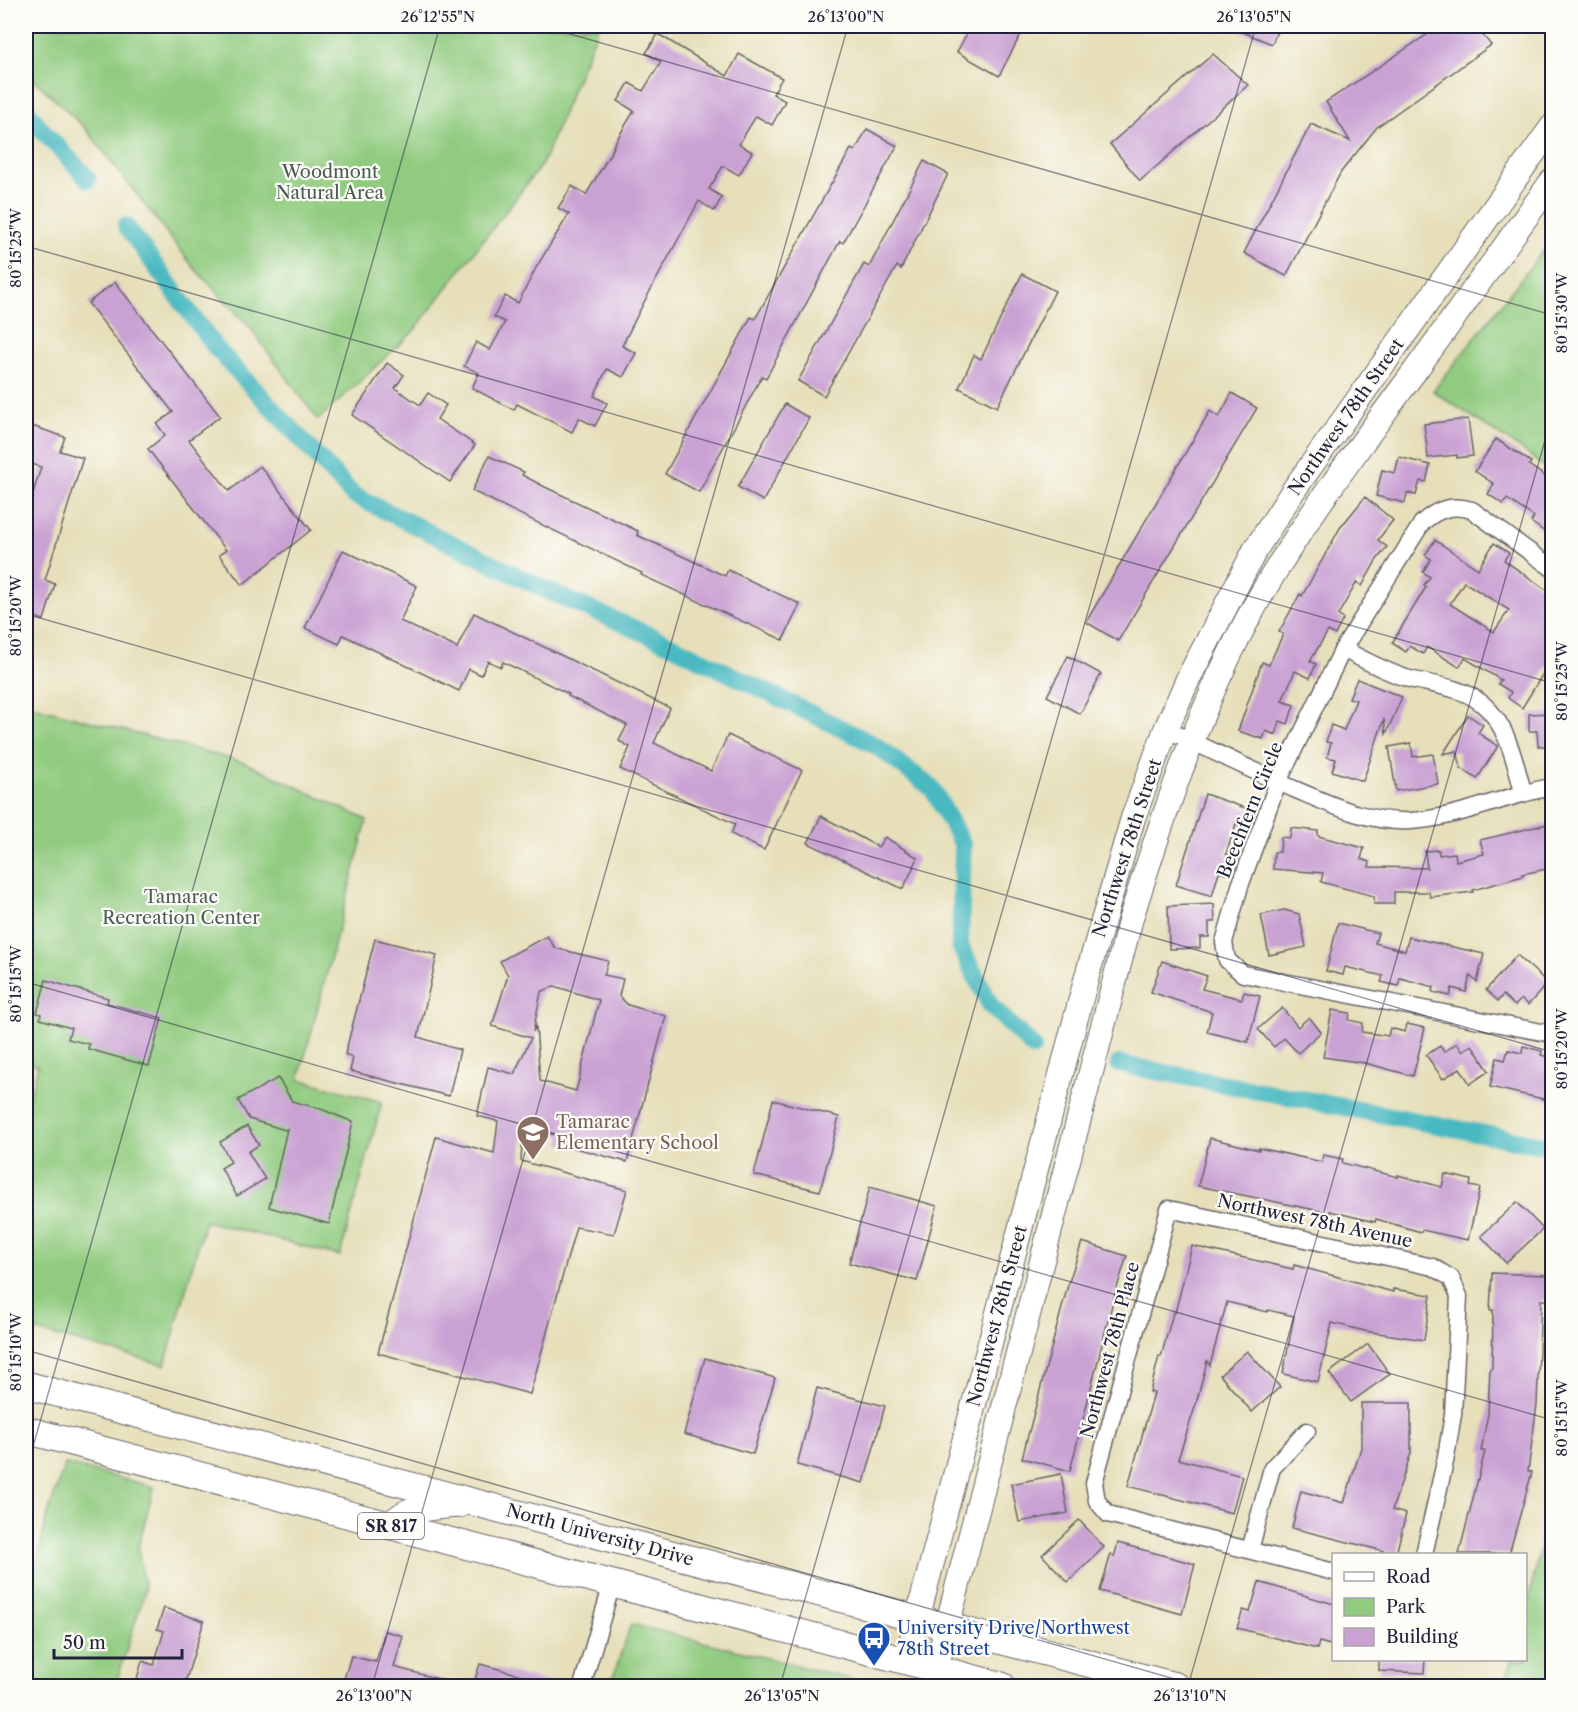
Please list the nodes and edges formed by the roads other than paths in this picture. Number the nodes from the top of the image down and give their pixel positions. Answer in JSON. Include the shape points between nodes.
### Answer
{"nodes":[{"id":1,"x":1552,"y":127,"type":"edge"},
{"id":2,"x":1552,"y":181,"type":"edge"},
{"id":3,"x":1552,"y":568,"type":"edge"},
{"id":4,"x":1343,"y":649,"type":"junction"},
{"id":5,"x":1166,"y":729,"type":"junction"},
{"id":6,"x":1192,"y":741,"type":"junction"},
{"id":7,"x":1278,"y":782,"type":"junction"},
{"id":8,"x":1552,"y":787,"type":"edge"},
{"id":9,"x":1523,"y":792,"type":"junction"},
{"id":10,"x":1552,"y":1034,"type":"edge"},
{"id":11,"x":1169,"y":1209,"type":"joint"},
{"id":12,"x":26,"y":1385,"type":"edge"},
{"id":13,"x":26,"y":1430,"type":"edge"},
{"id":14,"x":1307,"y":1431,"type":"dead end"},
{"id":15,"x":475,"y":1503,"type":"junction"},
{"id":16,"x":391,"y":1526,"type":"junction"},
{"id":17,"x":1250,"y":1550,"type":"junction"},
{"id":18,"x":1424,"y":1553,"type":"edge"},
{"id":19,"x":1332,"y":1571,"type":"edge"},
{"id":20,"x":612,"y":1584,"type":"junction"},
{"id":21,"x":917,"y":1618,"type":"junction"},
{"id":22,"x":947,"y":1627,"type":"junction"},
{"id":23,"x":906,"y":1661,"type":"junction"},
{"id":24,"x":936,"y":1669,"type":"junction"},
{"id":25,"x":582,"y":1686,"type":"edge"},
{"id":26,"x":1002,"y":1686,"type":"edge"},
{"id":27,"x":1175,"y":1686,"type":"edge"}],
"edges":[{"from":1,"to":5,"type":"street","name":"Northwest 78th Street","via":[[1273,523],[1188,679]]},
{"from":2,"to":6,"type":"street","name":"Northwest 78th Street","via":[[1371,429],[1267,584],[1223,667]]},
{"from":3,"to":4,"type":"street","name":"Beechfern Circle","via":[[1472,510],[1459,506],[1433,513],[1422,523]]},
{"from":4,"to":7,"type":"street","name":"Beechfern Circle"},
{"from":4,"to":9,"type":"street","via":[[1385,670],[1464,693],[1481,702],[1506,737]]},
{"from":5,"to":6,"type":"street"},
{"from":5,"to":21,"type":"street","name":"Northwest 78th Street","via":[[1133,818],[1087,976]]},
{"from":6,"to":7,"type":"street"},
{"from":6,"to":22,"type":"street","name":"Northwest 78th Street","via":[[1131,918]]},
{"from":7,"to":9,"type":"street","via":[[1346,811],[1383,820],[1451,816]]},
{"from":7,"to":10,"type":"street","name":"Beechfern Circle","via":[[1224,942],[1227,960],[1243,974]]},
{"from":8,"to":9,"type":"street"},
{"from":11,"to":17,"type":"street","name":"Northwest 78th Place","via":[[1094,1483],[1097,1501],[1108,1514]]},
{"from":11,"to":18,"type":"street","name":"Northwest 78th Avenue","via":[[1433,1267],[1451,1278],[1459,1296],[1453,1415]]},
{"from":12,"to":15,"type":"main road","name":"North University Drive","number":"SR 817"},
{"from":13,"to":16,"type":"main road","number":"SR 817"},
{"from":14,"to":17,"type":"street","via":[[1272,1468]]},
{"from":15,"to":16,"type":"main road","via":[[422,1508],[398,1517]]},
{"from":15,"to":21,"type":"main road","name":"North University Drive","number":"SR 817"},
{"from":16,"to":20,"type":"main road","number":"SR 817"},
{"from":17,"to":19,"type":"street"},
{"from":20,"to":23,"type":"main road","number":"SR 817"},
{"from":20,"to":25,"type":"street"},
{"from":21,"to":22,"type":"main road","name":"North University Drive","number":"SR 817"},
{"from":21,"to":23,"type":"street","name":"Northwest 78th Street"},
{"from":22,"to":24,"type":"street","name":"Northwest 78th Street"},
{"from":22,"to":27,"type":"main road","name":"North University Drive","number":"SR 817"},
{"from":23,"to":24,"type":"main road","number":"SR 817"},
{"from":24,"to":26,"type":"main road","number":"SR 817"}]}
